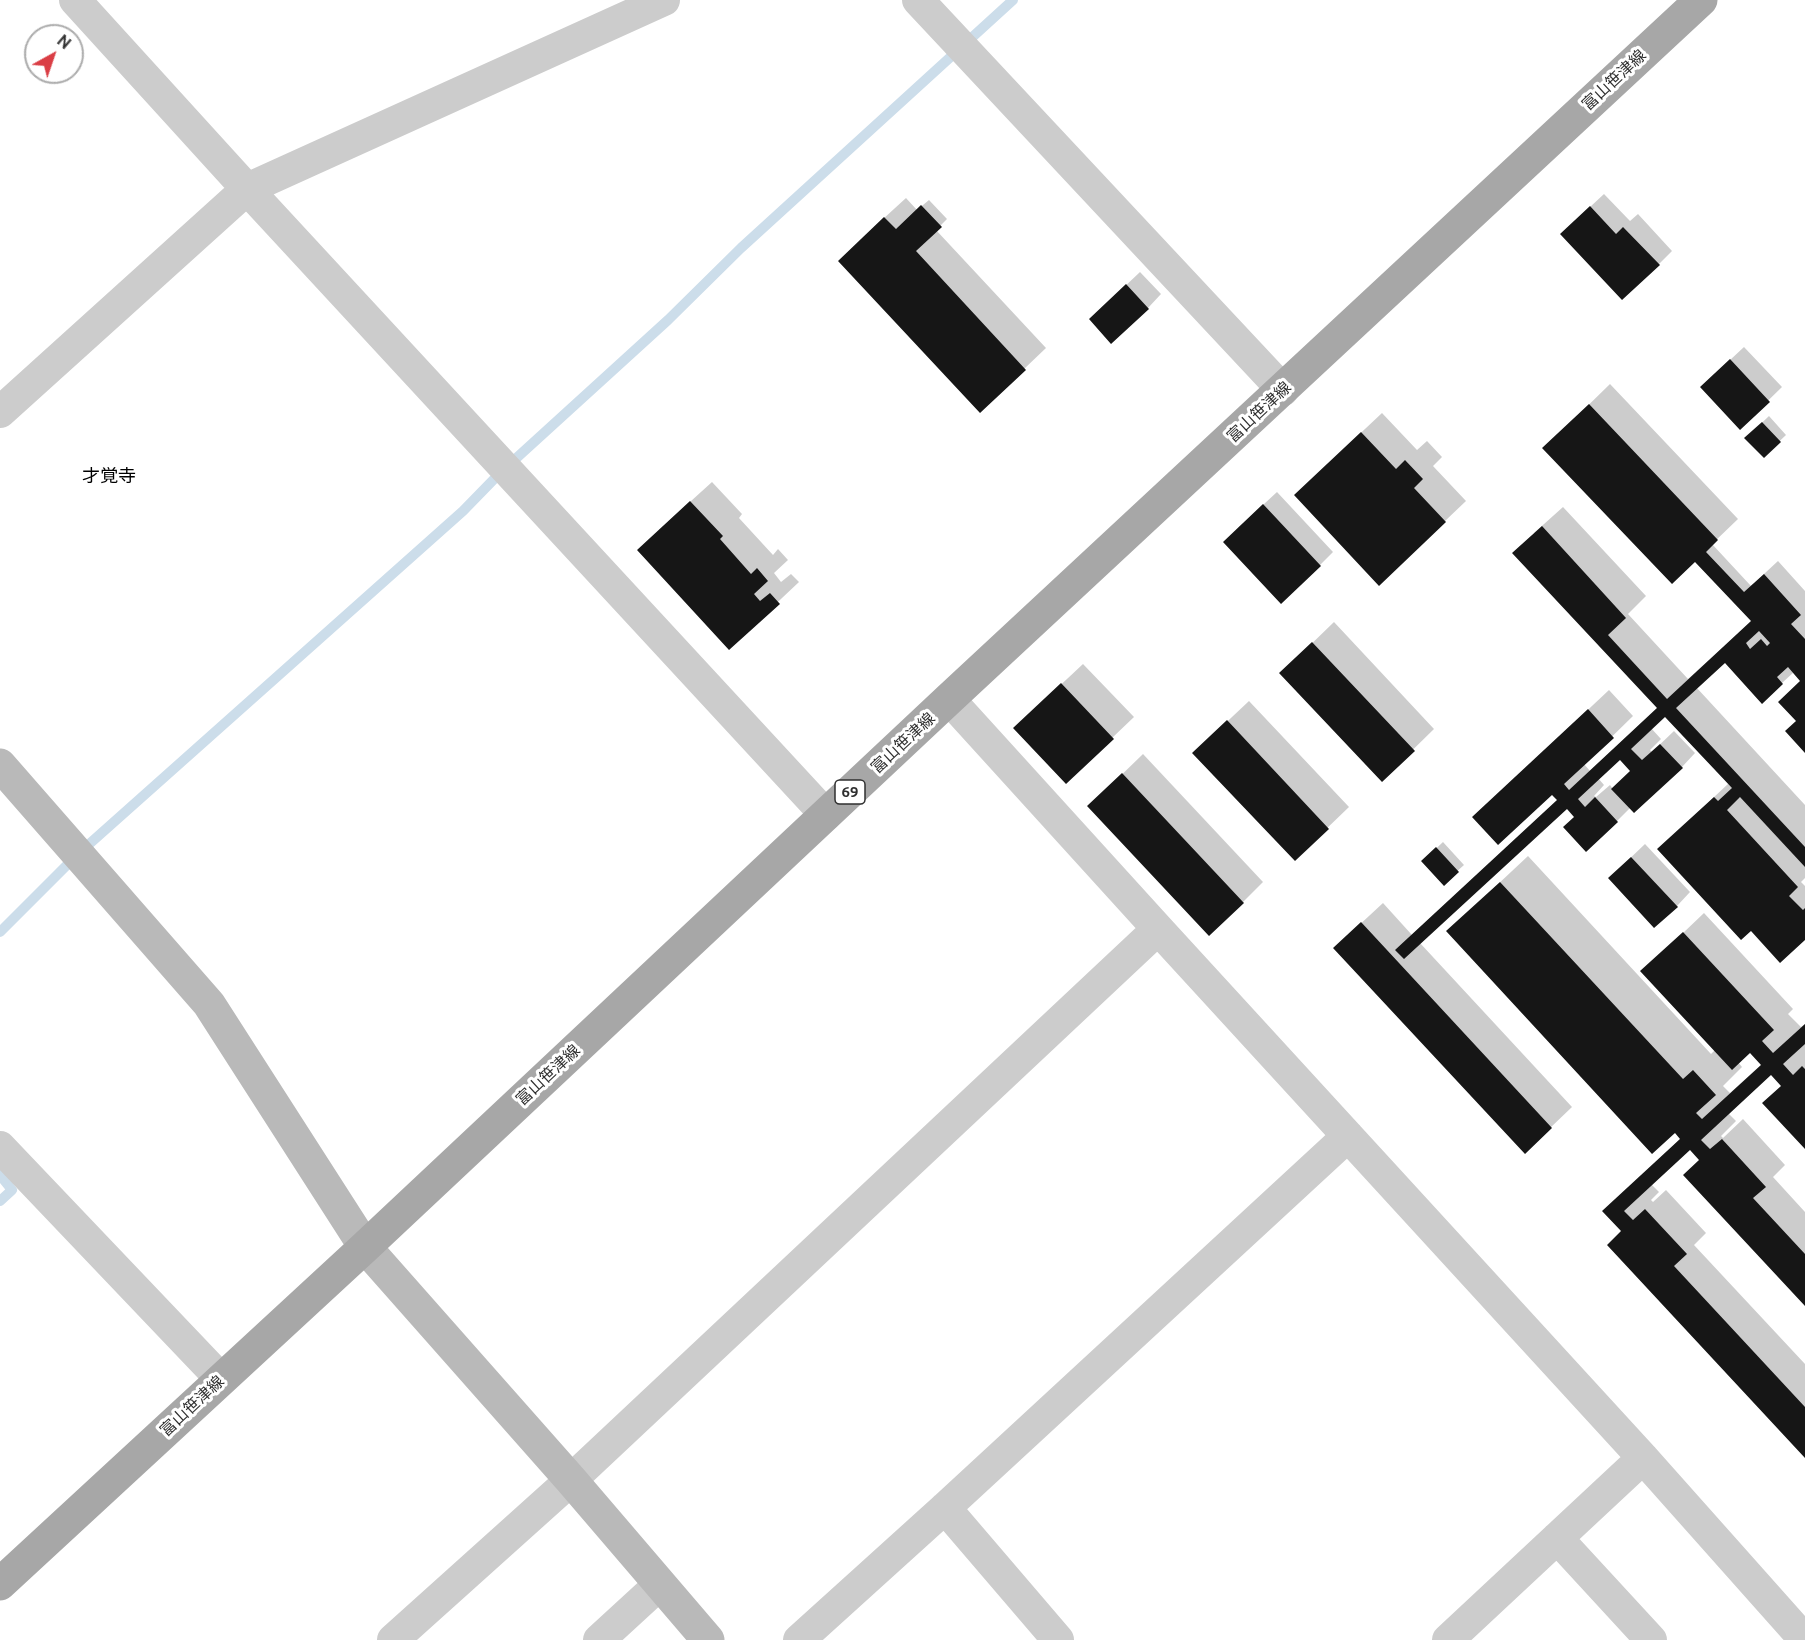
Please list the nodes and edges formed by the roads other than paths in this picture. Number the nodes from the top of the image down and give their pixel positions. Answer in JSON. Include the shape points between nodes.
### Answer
{"nodes":[{"id":1,"x":75,"y":0,"type":"edge"},
{"id":2,"x":664,"y":0,"type":"edge"},
{"id":3,"x":918,"y":0,"type":"edge"},
{"id":4,"x":1701,"y":0,"type":"edge"},
{"id":5,"x":248,"y":189,"type":"junction"},
{"id":6,"x":1283,"y":390,"type":"junction"},
{"id":7,"x":0,"y":412,"type":"edge"},
{"id":8,"x":949,"y":699,"type":"junction"},
{"id":9,"x":0,"y":765,"type":"edge"},
{"id":10,"x":826,"y":815,"type":"junction"},
{"id":11,"x":1158,"y":929,"type":"junction"},
{"id":12,"x":1348,"y":1136,"type":"junction"},
{"id":13,"x":0,"y":1147,"type":"edge"},
{"id":14,"x":364,"y":1247,"type":"junction"},
{"id":15,"x":221,"y":1379,"type":"junction"},
{"id":16,"x":1643,"y":1458,"type":"junction"},
{"id":17,"x":571,"y":1480,"type":"junction"},
{"id":18,"x":945,"y":1508,"type":"junction"},
{"id":19,"x":1557,"y":1538,"type":"junction"},
{"id":20,"x":0,"y":1584,"type":"edge"},
{"id":21,"x":660,"y":1584,"type":"junction"},
{"id":22,"x":393,"y":1640,"type":"edge"},
{"id":23,"x":599,"y":1640,"type":"edge"},
{"id":24,"x":708,"y":1640,"type":"edge"},
{"id":25,"x":799,"y":1640,"type":"edge"},
{"id":26,"x":1058,"y":1640,"type":"edge"},
{"id":27,"x":1448,"y":1640,"type":"edge"},
{"id":28,"x":1651,"y":1640,"type":"edge"},
{"id":29,"x":1805,"y":1640,"type":"edge"}],
"edges":[{"from":1,"to":5,"type":"street"},
{"from":2,"to":5,"type":"street"},
{"from":3,"to":6,"type":"street"},
{"from":4,"to":6,"type":"main road","name":"富山笹津線","number":"69"},
{"from":5,"to":7,"type":"street"},
{"from":5,"to":10,"type":"street"},
{"from":6,"to":8,"type":"main road","name":"富山笹津線","number":"69"},
{"from":8,"to":10,"type":"main road","name":"富山笹津線","number":"69"},
{"from":8,"to":11,"type":"street"},
{"from":9,"to":14,"type":"street","via":[[209,1004]]},
{"from":10,"to":14,"type":"main road","name":"富山笹津線","number":"69"},
{"from":11,"to":12,"type":"street"},
{"from":11,"to":17,"type":"street"},
{"from":12,"to":16,"type":"street"},
{"from":12,"to":18,"type":"street"},
{"from":13,"to":15,"type":"street"},
{"from":14,"to":15,"type":"main road","name":"富山笹津線","number":"69"},
{"from":14,"to":17,"type":"street"},
{"from":15,"to":20,"type":"main road","name":"富山笹津線","number":"69"},
{"from":16,"to":19,"type":"street"},
{"from":16,"to":29,"type":"street"},
{"from":17,"to":21,"type":"street"},
{"from":17,"to":22,"type":"street"},
{"from":18,"to":25,"type":"street"},
{"from":18,"to":26,"type":"street"},
{"from":19,"to":27,"type":"street"},
{"from":19,"to":28,"type":"street"},
{"from":21,"to":23,"type":"street"},
{"from":21,"to":24,"type":"street"}]}
